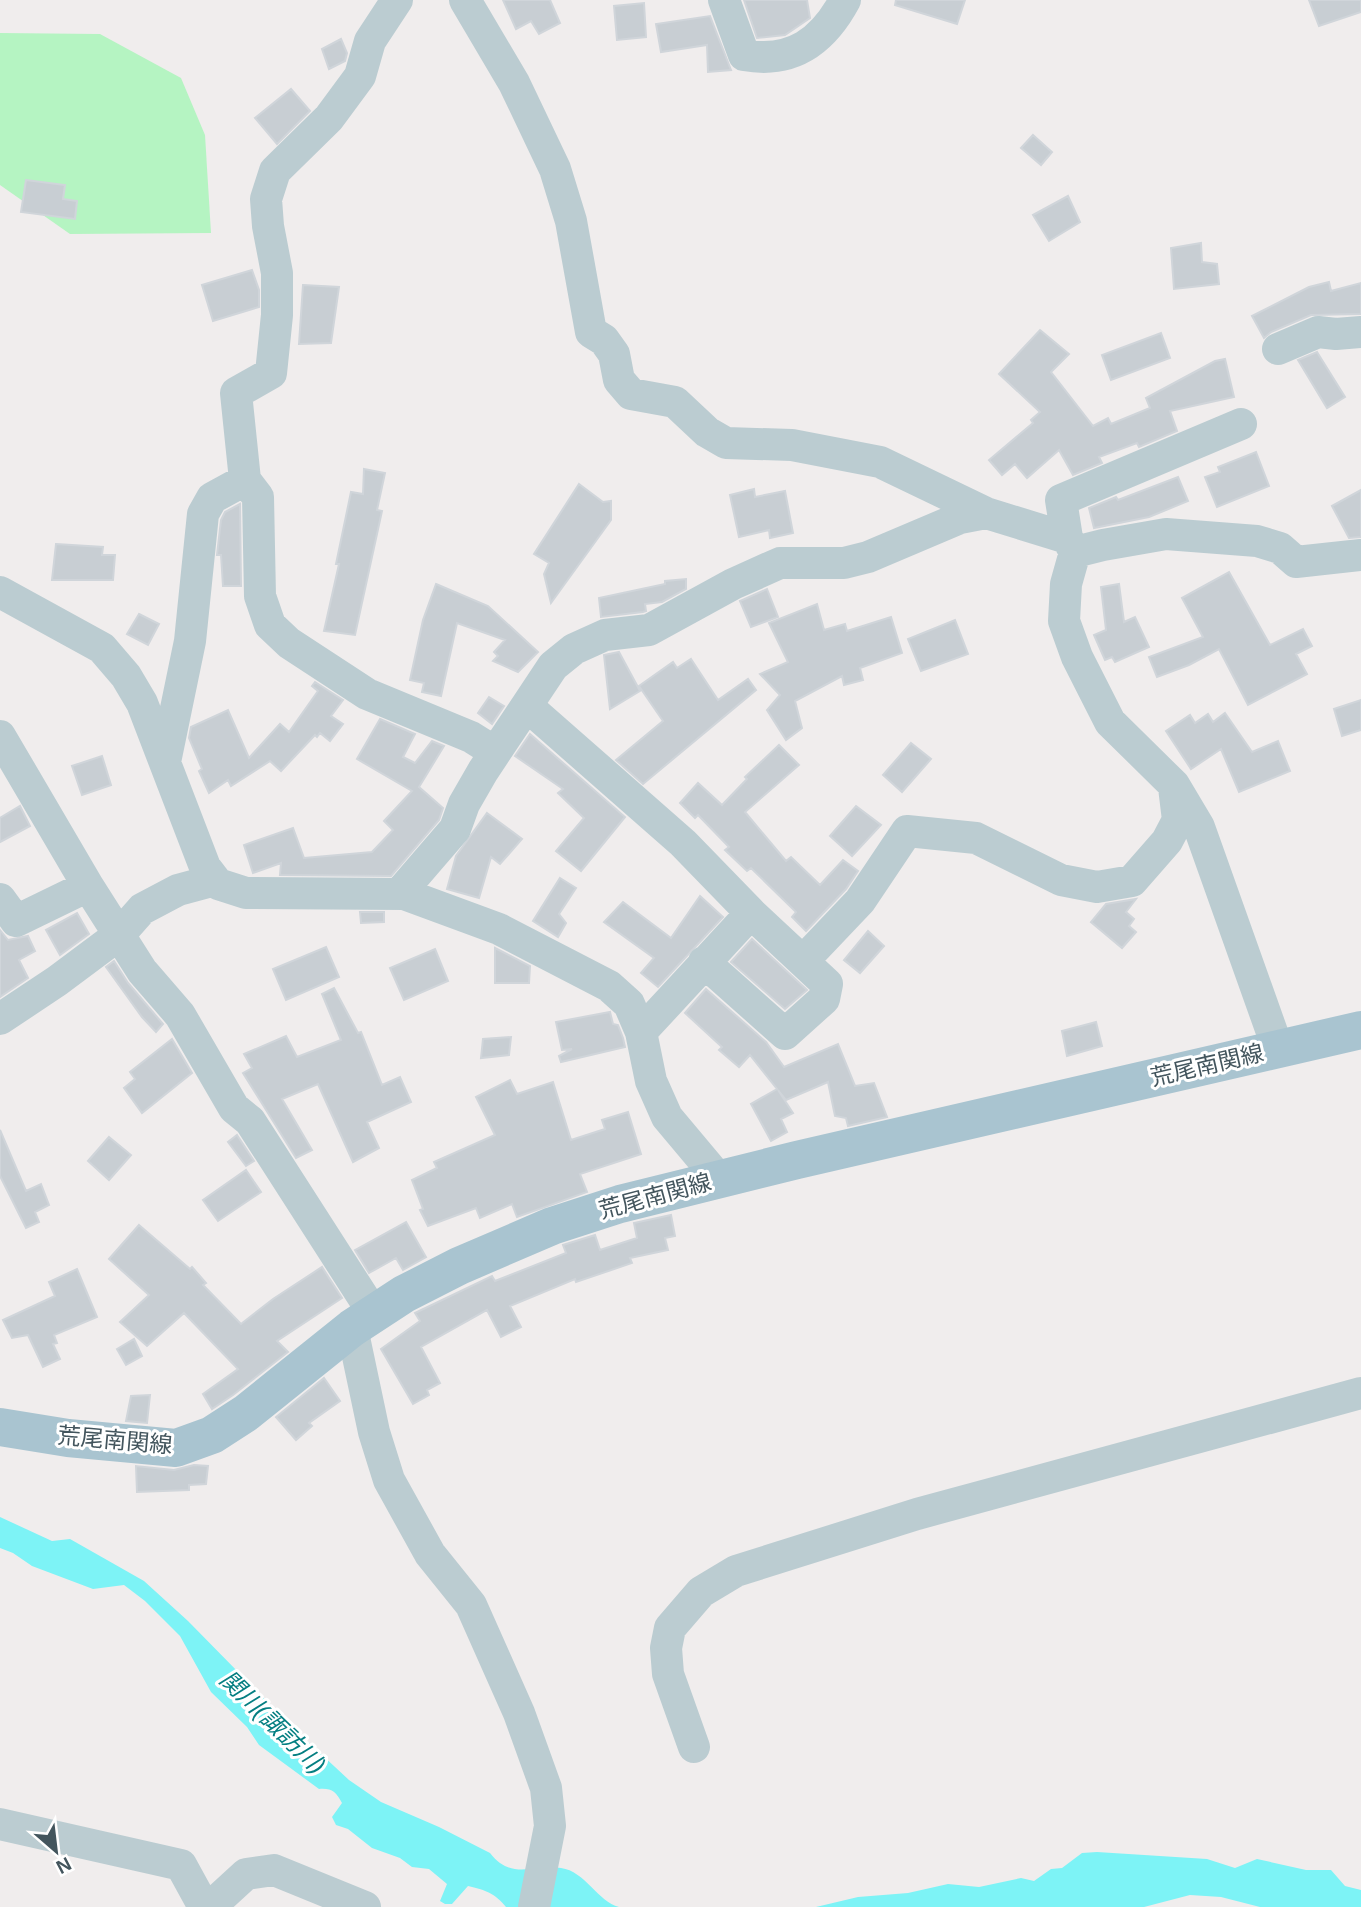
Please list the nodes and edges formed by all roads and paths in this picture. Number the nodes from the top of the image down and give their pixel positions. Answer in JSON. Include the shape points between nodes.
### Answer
{"nodes":[{"id":1,"x":397,"y":0,"type":"edge"},
{"id":2,"x":465,"y":0,"type":"edge"},
{"id":3,"x":724,"y":0,"type":"edge"},
{"id":4,"x":845,"y":0,"type":"edge"},
{"id":5,"x":1361,"y":332,"type":"edge"},
{"id":6,"x":1278,"y":349,"type":"dead end"},
{"id":7,"x":1241,"y":424,"type":"dead end"},
{"id":8,"x":245,"y":480,"type":"junction"},
{"id":9,"x":986,"y":513,"type":"junction"},
{"id":10,"x":1071,"y":545,"type":"junction"},
{"id":11,"x":1361,"y":555,"type":"edge"},
{"id":12,"x":0,"y":592,"type":"edge"},
{"id":13,"x":527,"y":706,"type":"junction"},
{"id":14,"x":0,"y":736,"type":"edge"},
{"id":15,"x":495,"y":752,"type":"junction"},
{"id":16,"x":165,"y":762,"type":"junction"},
{"id":17,"x":1174,"y":785,"type":"junction"},
{"id":18,"x":215,"y":880,"type":"junction"},
{"id":19,"x":88,"y":886,"type":"junction"},
{"id":20,"x":399,"y":894,"type":"junction"},
{"id":21,"x":0,"y":899,"type":"edge"},
{"id":22,"x":751,"y":913,"type":"junction"},
{"id":23,"x":120,"y":934,"type":"junction"},
{"id":24,"x":803,"y":961,"type":"junction"},
{"id":25,"x":704,"y":962,"type":"junction"},
{"id":26,"x":0,"y":1019,"type":"edge"},
{"id":27,"x":641,"y":1032,"type":"junction"},
{"id":28,"x":1360,"y":1036,"type":"edge"},
{"id":29,"x":1278,"y":1049,"type":"junction"},
{"id":30,"x":719,"y":1179,"type":"junction"},
{"id":31,"x":363,"y":1321,"type":"junction"},
{"id":32,"x":1361,"y":1393,"type":"edge"},
{"id":33,"x":0,"y":1427,"type":"edge"},
{"id":34,"x":694,"y":1747,"type":"dead end"},
{"id":35,"x":0,"y":1824,"type":"edge"},
{"id":36,"x":204,"y":1907,"type":"edge"},
{"id":37,"x":210,"y":1907,"type":"edge"},
{"id":38,"x":365,"y":1907,"type":"edge"},
{"id":39,"x":534,"y":1907,"type":"edge"}],
"edges":[{"from":1,"to":8,"type":"street","via":[[370,41],[360,76],[329,118],[275,171],[266,199],[277,273],[277,315],[271,373],[236,393]]},
{"from":2,"to":9,"type":"street","via":[[514,83],[555,169],[571,221],[591,332],[614,354],[619,380],[631,394],[675,402],[726,443],[792,444],[880,462]]},
{"from":3,"to":4,"type":"street","via":[[744,55],[763,59],[813,43],[834,21]]},
{"from":5,"to":6,"type":"street","via":[[1318,332]]},
{"from":7,"to":10,"type":"street","via":[[1061,500]]},
{"from":8,"to":15,"type":"street","via":[[258,497],[260,596],[270,625],[289,643],[367,694],[471,737]]},
{"from":8,"to":16,"type":"street","via":[[212,498],[203,514],[190,641]]},
{"from":9,"to":10,"type":"street"},
{"from":9,"to":13,"type":"street","via":[[960,518],[844,563],[780,563],[649,630],[605,635],[574,649],[553,666]]},
{"from":10,"to":11,"type":"street","via":[[1102,545],[1166,534],[1257,541],[1280,548],[1296,562]]},
{"from":10,"to":17,"type":"street","via":[[1064,621],[1077,657],[1110,722]]},
{"from":12,"to":16,"type":"street","via":[[102,648],[142,703]]},
{"from":13,"to":15,"type":"street"},
{"from":13,"to":22,"type":"street","via":[[683,843]]},
{"from":14,"to":19,"type":"street"},
{"from":15,"to":20,"type":"street","via":[[464,804],[455,829]]},
{"from":16,"to":18,"type":"street","via":[[205,867]]},
{"from":17,"to":24,"type":"street","via":[[1178,820],[1167,841],[1132,881],[1097,887],[1061,880],[976,838],[907,831],[860,901]]},
{"from":17,"to":29,"type":"street","via":[[1199,827]]},
{"from":18,"to":20,"type":"street","via":[[246,892]]},
{"from":18,"to":23,"type":"street","via":[[178,890],[142,909]]},
{"from":19,"to":21,"type":"street","via":[[16,921]]},
{"from":19,"to":23,"type":"street"},
{"from":20,"to":27,"type":"street","via":[[499,929],[609,986],[629,1004]]},
{"from":22,"to":24,"type":"street"},
{"from":22,"to":25,"type":"street"},
{"from":23,"to":26,"type":"street"},
{"from":23,"to":31,"type":"street","via":[[142,971],[180,1015],[234,1108],[250,1121]]},
{"from":24,"to":25,"type":"street","via":[[827,984],[824,999],[785,1034]]},
{"from":25,"to":27,"type":"street"},
{"from":27,"to":30,"type":"street","via":[[651,1081],[667,1117]]},
{"from":28,"to":29,"type":"main road","name":"荒尾南関線"},
{"from":29,"to":30,"type":"main road","name":"荒尾南関線"},
{"from":30,"to":31,"type":"main road","name":"荒尾南関線","via":[[552,1226],[459,1266]]},
{"from":31,"to":33,"type":"main road","name":"荒尾南関線","via":[[246,1413],[212,1435],[176,1448]]},
{"from":31,"to":39,"type":"street","via":[[374,1432],[388,1480],[430,1554],[471,1605],[546,1788],[550,1826]]},
{"from":32,"to":34,"type":"street","via":[[916,1514],[736,1571],[701,1592],[670,1628],[668,1674]]},
{"from":35,"to":36,"type":"street","via":[[181,1865]]},
{"from":37,"to":38,"type":"street","via":[[246,1874],[274,1870]]}]}
